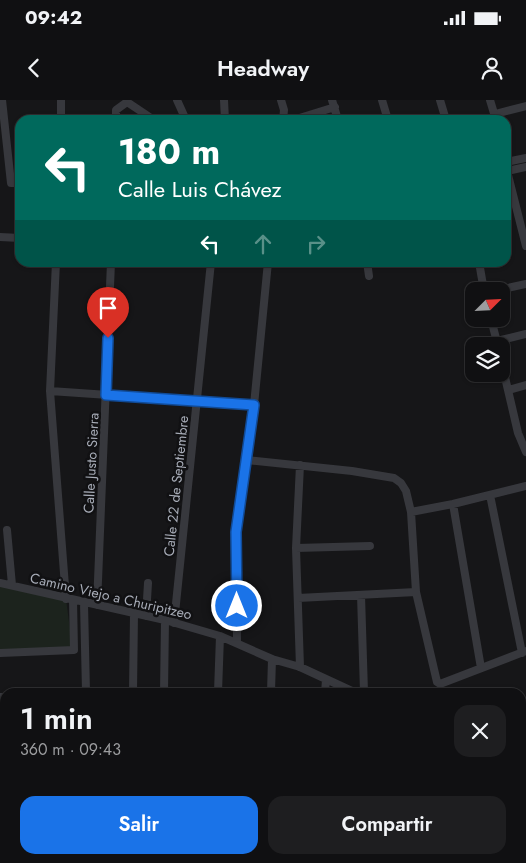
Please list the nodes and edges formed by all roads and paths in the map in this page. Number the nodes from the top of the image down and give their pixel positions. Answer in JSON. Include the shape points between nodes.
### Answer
{"nodes":[{"id":1,"x":2,"y":100,"type":"edge"},
{"id":2,"x":61,"y":100,"type":"edge"},
{"id":3,"x":177,"y":100,"type":"edge"},
{"id":4,"x":224,"y":100,"type":"edge"},
{"id":5,"x":281,"y":100,"type":"edge"},
{"id":6,"x":382,"y":100,"type":"edge"},
{"id":7,"x":440,"y":100,"type":"edge"},
{"id":8,"x":490,"y":100,"type":"edge"},
{"id":9,"x":127,"y":101,"type":"edge"},
{"id":10,"x":333,"y":104,"type":"edge"},
{"id":11,"x":526,"y":106,"type":"edge"},
{"id":12,"x":60,"y":115,"type":"edge"},
{"id":13,"x":116,"y":115,"type":"edge"},
{"id":14,"x":147,"y":115,"type":"edge"},
{"id":15,"x":184,"y":115,"type":"edge"},
{"id":16,"x":225,"y":115,"type":"edge"},
{"id":17,"x":284,"y":115,"type":"edge"},
{"id":18,"x":306,"y":115,"type":"edge"},
{"id":19,"x":386,"y":115,"type":"edge"},
{"id":20,"x":444,"y":115,"type":"edge"},
{"id":21,"x":495,"y":115,"type":"edge"},
{"id":22,"x":501,"y":115,"type":"edge"},
{"id":23,"x":526,"y":158,"type":"edge"},
{"id":24,"x":511,"y":161,"type":"edge"},
{"id":25,"x":526,"y":167,"type":"edge"},
{"id":26,"x":511,"y":169,"type":"edge"},
{"id":27,"x":511,"y":182,"type":"edge"},
{"id":28,"x":15,"y":183,"type":"edge"},
{"id":29,"x":523,"y":220,"type":"edge"},
{"id":30,"x":0,"y":237,"type":"edge"},
{"id":31,"x":15,"y":238,"type":"edge"},
{"id":32,"x":526,"y":246,"type":"edge"},
{"id":33,"x":56,"y":267,"type":"edge"},
{"id":34,"x":111,"y":267,"type":"edge"},
{"id":35,"x":210,"y":267,"type":"edge"},
{"id":36,"x":268,"y":267,"type":"edge"},
{"id":37,"x":368,"y":267,"type":"edge"},
{"id":38,"x":480,"y":267,"type":"edge"},
{"id":39,"x":369,"y":276,"type":"dead end"},
{"id":40,"x":482,"y":282,"type":"edge"},
{"id":41,"x":526,"y":284,"type":"edge"},
{"id":42,"x":510,"y":288,"type":"edge"},
{"id":43,"x":526,"y":334,"type":"edge"},
{"id":44,"x":510,"y":340,"type":"edge"},
{"id":45,"x":506,"y":382,"type":"edge"},
{"id":46,"x":526,"y":386,"type":"edge"},
{"id":47,"x":508,"y":390,"type":"junction"},
{"id":48,"x":50,"y":391,"type":"junction"},
{"id":49,"x":106,"y":395,"type":"junction"},
{"id":50,"x":197,"y":400,"type":"junction"},
{"id":51,"x":254,"y":405,"type":"junction"},
{"id":52,"x":523,"y":437,"type":"edge"},
{"id":53,"x":526,"y":452,"type":"edge"},
{"id":54,"x":246,"y":460,"type":"junction"},
{"id":55,"x":300,"y":465,"type":"junction"},
{"id":56,"x":526,"y":486,"type":"edge"},
{"id":57,"x":490,"y":495,"type":"junction"},
{"id":58,"x":453,"y":504,"type":"junction"},
{"id":59,"x":411,"y":512,"type":"junction"},
{"id":60,"x":7,"y":530,"type":"dead end"},
{"id":61,"x":370,"y":546,"type":"dead end"},
{"id":62,"x":296,"y":548,"type":"junction"},
{"id":63,"x":0,"y":583,"type":"edge"},
{"id":64,"x":148,"y":583,"type":"dead end"},
{"id":65,"x":12,"y":585,"type":"junction"},
{"id":66,"x":416,"y":592,"type":"junction"},
{"id":67,"x":361,"y":595,"type":"junction"},
{"id":68,"x":298,"y":598,"type":"junction"},
{"id":69,"x":70,"y":600,"type":"junction"},
{"id":70,"x":84,"y":603,"type":"junction"},
{"id":71,"x":97,"y":605,"type":"junction"},
{"id":72,"x":134,"y":614,"type":"junction"},
{"id":73,"x":146,"y":616,"type":"junction"},
{"id":74,"x":165,"y":620,"type":"junction"},
{"id":75,"x":174,"y":623,"type":"junction"},
{"id":76,"x":220,"y":636,"type":"junction"},
{"id":77,"x":237,"y":643,"type":"junction"},
{"id":78,"x":524,"y":652,"type":"edge"},
{"id":79,"x":0,"y":653,"type":"edge"},
{"id":80,"x":272,"y":659,"type":"junction"},
{"id":81,"x":300,"y":667,"type":"junction"},
{"id":82,"x":481,"y":668,"type":"junction"},
{"id":83,"x":326,"y":680,"type":"junction"},
{"id":84,"x":85,"y":688,"type":"edge"},
{"id":85,"x":133,"y":688,"type":"edge"},
{"id":86,"x":164,"y":688,"type":"edge"},
{"id":87,"x":218,"y":688,"type":"edge"},
{"id":88,"x":271,"y":688,"type":"edge"},
{"id":89,"x":325,"y":688,"type":"edge"},
{"id":90,"x":345,"y":688,"type":"edge"},
{"id":91,"x":364,"y":688,"type":"edge"}],
"edges":[{"from":1,"to":28,"type":"street","via":[[10,183]]},
{"from":2,"to":12,"type":"street"},
{"from":3,"to":15,"type":"street"},
{"from":4,"to":16,"type":"street"},
{"from":5,"to":17,"type":"street"},
{"from":6,"to":19,"type":"street"},
{"from":7,"to":20,"type":"street"},
{"from":8,"to":21,"type":"street"},
{"from":9,"to":13,"type":"street","via":[[116,110]]},
{"from":9,"to":14,"type":"street"},
{"from":10,"to":18,"type":"street"},
{"from":11,"to":22,"type":"street"},
{"from":23,"to":24,"type":"street"},
{"from":25,"to":26,"type":"street"},
{"from":27,"to":29,"type":"street"},
{"from":29,"to":32,"type":"street"},
{"from":30,"to":31,"type":"street"},
{"from":33,"to":48,"type":"street"},
{"from":34,"to":49,"type":"street","name":"Calle Justo Sierra"},
{"from":35,"to":50,"type":"street","name":"Calle 22 de Septiembre"},
{"from":36,"to":51,"type":"street"},
{"from":37,"to":39,"type":"street"},
{"from":38,"to":40,"type":"street"},
{"from":41,"to":42,"type":"street"},
{"from":43,"to":44,"type":"street"},
{"from":45,"to":47,"type":"street"},
{"from":46,"to":47,"type":"street"},
{"from":47,"to":52,"type":"street"},
{"from":48,"to":49,"type":"street"},
{"from":48,"to":69,"type":"street"},
{"from":49,"to":50,"type":"street"},
{"from":49,"to":71,"type":"street","name":"Calle Justo Sierra"},
{"from":50,"to":51,"type":"street"},
{"from":50,"to":75,"type":"street","name":"Calle 22 de Septiembre"},
{"from":51,"to":54,"type":"street"},
{"from":52,"to":53,"type":"street"},
{"from":54,"to":55,"type":"street"},
{"from":54,"to":77,"type":"street","via":[[236,532]]},
{"from":55,"to":59,"type":"street","via":[[394,478],[406,491]]},
{"from":55,"to":62,"type":"street"},
{"from":56,"to":57,"type":"street"},
{"from":57,"to":58,"type":"street"},
{"from":57,"to":78,"type":"street"},
{"from":58,"to":59,"type":"street"},
{"from":58,"to":82,"type":"street"},
{"from":59,"to":66,"type":"street"},
{"from":60,"to":65,"type":"street"},
{"from":61,"to":62,"type":"street"},
{"from":62,"to":68,"type":"street"},
{"from":63,"to":65,"type":"street","name":"Camino Viejo a Churipitzeo"},
{"from":64,"to":73,"type":"street"},
{"from":65,"to":69,"type":"street","name":"Camino Viejo a Churipitzeo"},
{"from":66,"to":67,"type":"street"},
{"from":66,"to":82,"type":"street","via":[[437,682],[440,684]]},
{"from":67,"to":68,"type":"street"},
{"from":67,"to":91,"type":"street"},
{"from":68,"to":81,"type":"street"},
{"from":69,"to":70,"type":"street","name":"Camino Viejo a Churipitzeo"},
{"from":69,"to":79,"type":"street","via":[[74,650]]},
{"from":70,"to":71,"type":"street","name":"Camino Viejo a Churipitzeo"},
{"from":70,"to":84,"type":"street"},
{"from":71,"to":72,"type":"street","name":"Camino Viejo a Churipitzeo"},
{"from":72,"to":73,"type":"street","name":"Camino Viejo a Churipitzeo"},
{"from":72,"to":85,"type":"street"},
{"from":73,"to":74,"type":"street","name":"Camino Viejo a Churipitzeo"},
{"from":74,"to":75,"type":"street","name":"Camino Viejo a Churipitzeo"},
{"from":74,"to":86,"type":"street"},
{"from":75,"to":76,"type":"street","name":"Camino Viejo a Churipitzeo"},
{"from":76,"to":77,"type":"street","name":"Camino Viejo a Churipitzeo"},
{"from":76,"to":87,"type":"street"},
{"from":77,"to":80,"type":"street","name":"Camino Viejo a Churipitzeo"},
{"from":78,"to":82,"type":"street"},
{"from":80,"to":81,"type":"street","name":"Camino Viejo a Churipitzeo"},
{"from":80,"to":88,"type":"street"},
{"from":81,"to":83,"type":"street","name":"Camino Viejo a Churipitzeo"},
{"from":83,"to":89,"type":"street"},
{"from":83,"to":90,"type":"street","name":"Camino Viejo a Churipitzeo"}]}
